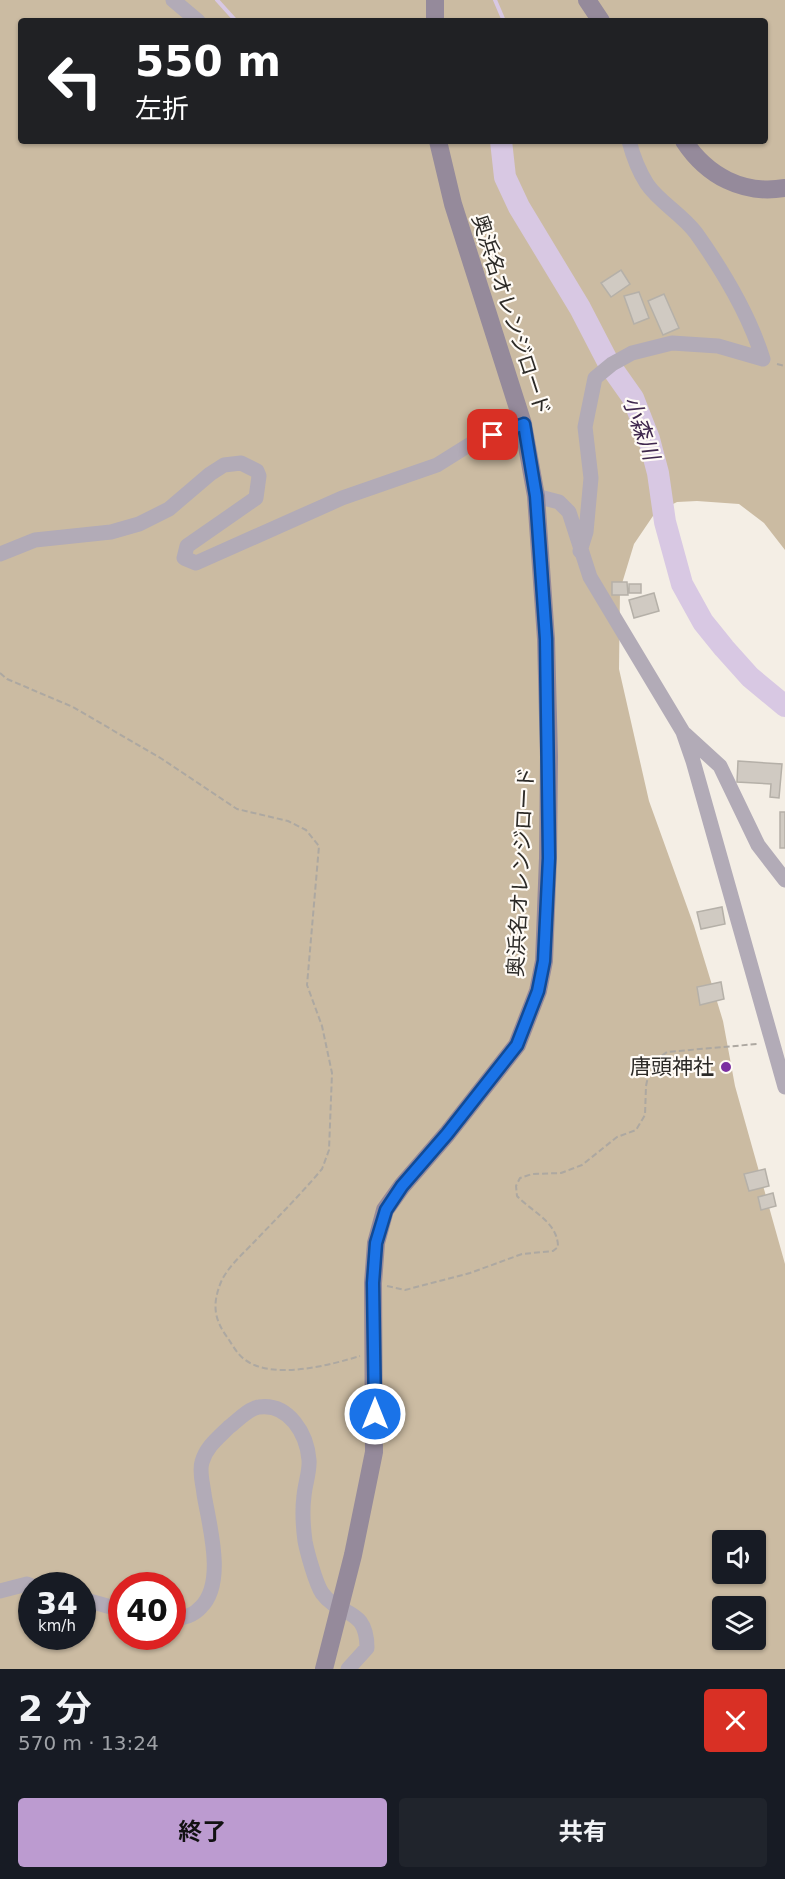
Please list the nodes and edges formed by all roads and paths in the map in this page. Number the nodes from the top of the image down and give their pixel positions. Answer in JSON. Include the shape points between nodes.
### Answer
{"nodes":[{"id":1,"x":173,"y":0,"type":"edge"},
{"id":2,"x":435,"y":0,"type":"edge"},
{"id":3,"x":586,"y":0,"type":"edge"},
{"id":4,"x":193,"y":18,"type":"edge"},
{"id":5,"x":435,"y":18,"type":"edge"},
{"id":6,"x":599,"y":18,"type":"edge"},
{"id":7,"x":439,"y":144,"type":"edge"},
{"id":8,"x":630,"y":144,"type":"edge"},
{"id":9,"x":686,"y":144,"type":"edge"},
{"id":10,"x":785,"y":188,"type":"edge"},
{"id":11,"x":524,"y":424,"type":"junction"},
{"id":12,"x":536,"y":496,"type":"junction"},
{"id":13,"x":580,"y":551,"type":"junction"},
{"id":14,"x":0,"y":554,"type":"edge"},
{"id":15,"x":0,"y":673,"type":"edge"},
{"id":16,"x":683,"y":732,"type":"junction"},
{"id":17,"x":785,"y":880,"type":"edge"},
{"id":18,"x":779,"y":1041,"type":"edge"},
{"id":19,"x":785,"y":1087,"type":"edge"},
{"id":20,"x":373,"y":1283,"type":"junction"},
{"id":21,"x":374,"y":1351,"type":"junction"},
{"id":22,"x":18,"y":1586,"type":"edge"},
{"id":23,"x":0,"y":1591,"type":"edge"},
{"id":24,"x":339,"y":1607,"type":"junction"},
{"id":25,"x":186,"y":1614,"type":"edge"},
{"id":26,"x":324,"y":1669,"type":"edge"},
{"id":27,"x":348,"y":1669,"type":"edge"}],
"edges":[{"from":1,"to":4,"type":"street"},
{"from":2,"to":5,"type":"street"},
{"from":3,"to":6,"type":"street"},
{"from":7,"to":11,"type":"street","name":"奥浜名オレンジロード","via":[[453,204]]},
{"from":8,"to":13,"type":"street","via":[[648,185],[695,231],[738,299],[763,359],[718,346],[672,343],[632,353],[595,378],[585,427],[591,478],[589,518]]},
{"from":9,"to":10,"type":"street","via":[[716,175],[755,190]]},
{"from":11,"to":12,"type":"street","name":"奥浜名オレンジロード"},
{"from":11,"to":14,"type":"street","via":[[477,441],[437,465],[342,498],[196,563],[184,558],[187,546],[256,498],[259,476],[251,467],[241,463],[224,465],[169,509],[139,524],[111,532],[35,540]]},
{"from":12,"to":13,"type":"street","via":[[558,502],[569,512]]},
{"from":12,"to":20,"type":"street","name":"奥浜名オレンジロード","via":[[549,757],[549,858],[544,961],[538,991],[517,1045],[386,1210],[376,1243]]},
{"from":13,"to":16,"type":"street","via":[[615,621]]},
{"from":15,"to":21,"type":"path","via":[[73,707],[153,753],[237,809],[288,821],[306,830],[319,846],[307,985],[322,1026],[332,1073],[329,1150],[322,1169],[222,1281],[215,1313],[244,1360],[261,1367],[314,1368]]},
{"from":16,"to":17,"type":"street","via":[[720,766],[758,845]]},
{"from":16,"to":18,"type":"street"},
{"from":18,"to":19,"type":"street"},
{"from":18,"to":20,"type":"path","via":[[667,1052],[650,1066],[645,1115],[636,1130],[617,1137],[582,1165],[561,1173],[520,1178],[517,1196],[552,1228],[558,1239],[558,1247],[553,1251],[522,1254],[405,1290]]},
{"from":20,"to":21,"type":"street","name":"奥浜名オレンジロード"},
{"from":21,"to":24,"type":"street","name":"奥浜名オレンジロード","via":[[374,1452]]},
{"from":22,"to":23,"type":"street"},
{"from":24,"to":25,"type":"street","via":[[321,1592],[306,1545],[306,1442],[291,1417],[280,1410],[258,1407],[240,1417],[206,1452],[201,1471],[215,1560],[212,1587],[206,1603]]},
{"from":24,"to":26,"type":"street","name":"奥浜名オレンジロード"},
{"from":24,"to":27,"type":"street","via":[[355,1615],[367,1637],[367,1648]]}]}
